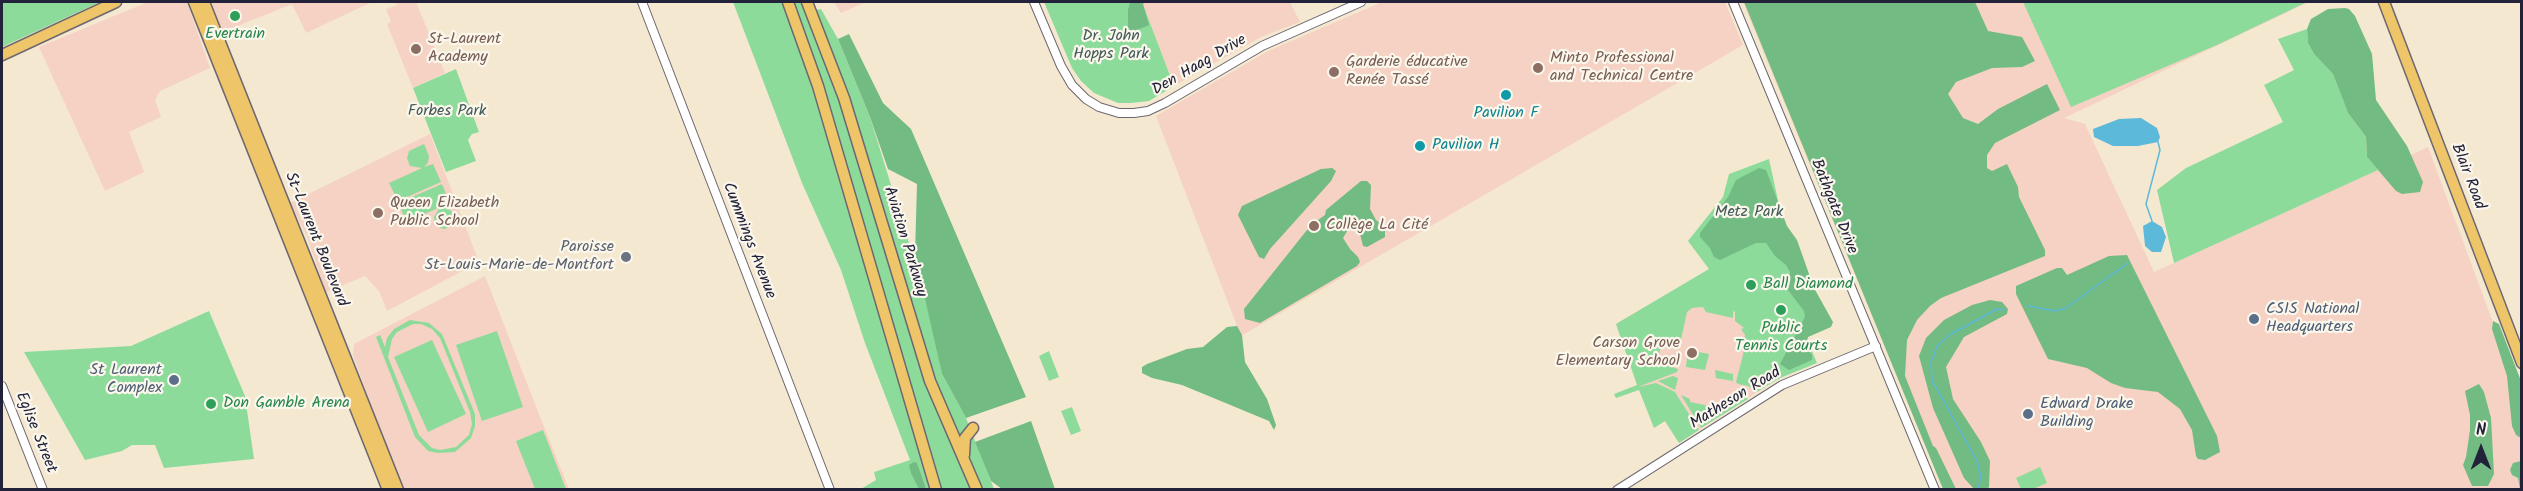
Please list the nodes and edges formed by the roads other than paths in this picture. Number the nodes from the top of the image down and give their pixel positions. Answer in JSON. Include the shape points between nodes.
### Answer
{"nodes":[{"id":1,"x":116,"y":2,"type":"edge"},
{"id":2,"x":125,"y":2,"type":"edge"},
{"id":3,"x":194,"y":2,"type":"edge"},
{"id":4,"x":204,"y":2,"type":"edge"},
{"id":5,"x":642,"y":2,"type":"edge"},
{"id":6,"x":788,"y":2,"type":"edge"},
{"id":7,"x":807,"y":2,"type":"edge"},
{"id":8,"x":1034,"y":2,"type":"edge"},
{"id":9,"x":1361,"y":2,"type":"edge"},
{"id":10,"x":1733,"y":2,"type":"edge"},
{"id":11,"x":2384,"y":2,"type":"edge"},
{"id":12,"x":104,"y":8,"type":"junction"},
{"id":13,"x":815,"y":21,"type":"junction"},
{"id":14,"x":798,"y":27,"type":"junction"},
{"id":15,"x":2,"y":55,"type":"edge"},
{"id":16,"x":1876,"y":346,"type":"junction"},
{"id":17,"x":2522,"y":363,"type":"edge"},
{"id":18,"x":2,"y":386,"type":"edge"},
{"id":19,"x":942,"y":412,"type":"junction"},
{"id":20,"x":965,"y":464,"type":"junction"},
{"id":21,"x":43,"y":489,"type":"edge"},
{"id":22,"x":388,"y":489,"type":"edge"},
{"id":23,"x":398,"y":489,"type":"edge"},
{"id":24,"x":830,"y":489,"type":"edge"},
{"id":25,"x":936,"y":489,"type":"edge"},
{"id":26,"x":977,"y":489,"type":"edge"},
{"id":27,"x":1617,"y":489,"type":"edge"},
{"id":28,"x":1935,"y":489,"type":"edge"}],
"edges":[{"from":1,"to":12,"type":"main road"},
{"from":2,"to":12,"type":"main road"},
{"from":3,"to":22,"type":"main road","name":"St-Laurent Boulevard"},
{"from":4,"to":23,"type":"main road","name":"St-Laurent Boulevard"},
{"from":5,"to":24,"type":"street","name":"Cummings Avenue"},
{"from":6,"to":14,"type":"main road"},
{"from":7,"to":13,"type":"main road","name":"Aviation Parkway"},
{"from":8,"to":9,"type":"street","name":"Den Haag Drive","via":[[1072,85],[1100,107],[1134,114],[1155,108],[1256,49]]},
{"from":10,"to":16,"type":"street","name":"Bathgate Drive"},
{"from":11,"to":17,"type":"main road","name":"Blair Road"},
{"from":12,"to":15,"type":"main road"},
{"from":13,"to":14,"type":"main road"},
{"from":13,"to":19,"type":"main road","name":"Aviation Parkway","via":[[844,98]]},
{"from":14,"to":25,"type":"main road"},
{"from":16,"to":27,"type":"street","name":"Matheson Road","via":[[1784,384]]},
{"from":16,"to":28,"type":"street","name":"Bathgate Drive"},
{"from":18,"to":21,"type":"street","name":"Eglise Street"},
{"from":19,"to":20,"type":"main road","name":"Aviation Parkway"},
{"from":19,"to":20,"type":"main road","via":[[957,426],[973,428],[964,441]]},
{"from":20,"to":26,"type":"main road","name":"Aviation Parkway"}]}
